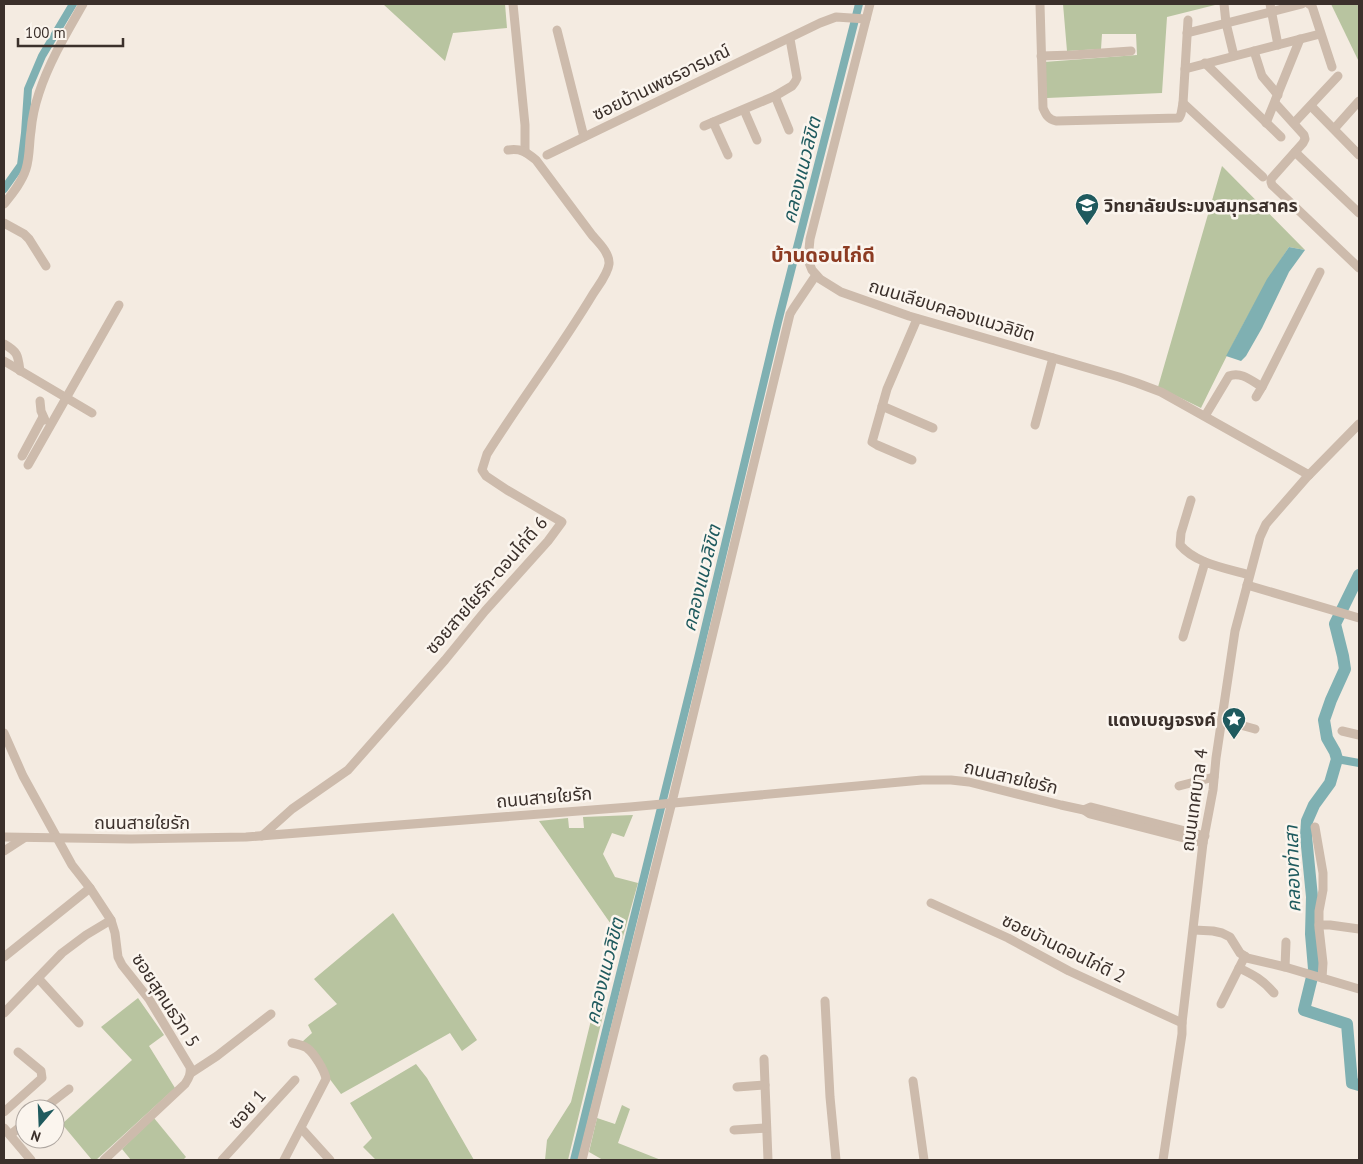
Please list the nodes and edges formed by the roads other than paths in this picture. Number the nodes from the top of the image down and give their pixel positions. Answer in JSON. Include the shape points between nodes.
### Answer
{"nodes":[{"id":1,"x":83,"y":4,"type":"edge"},
{"id":2,"x":513,"y":4,"type":"edge"},
{"id":3,"x":870,"y":4,"type":"edge"},
{"id":4,"x":1040,"y":4,"type":"edge"},
{"id":5,"x":1224,"y":4,"type":"edge"},
{"id":6,"x":1302,"y":4,"type":"edge"},
{"id":7,"x":1309,"y":4,"type":"edge"},
{"id":8,"x":1271,"y":7,"type":"edge"},
{"id":9,"x":863,"y":19,"type":"junction"},
{"id":10,"x":1188,"y":20,"type":"dead end"},
{"id":11,"x":1226,"y":24,"type":"junction"},
{"id":12,"x":557,"y":30,"type":"dead end"},
{"id":13,"x":1187,"y":33,"type":"junction"},
{"id":14,"x":1320,"y":34,"type":"junction"},
{"id":15,"x":790,"y":38,"type":"junction"},
{"id":16,"x":1300,"y":39,"type":"junction"},
{"id":17,"x":1278,"y":44,"type":"junction"},
{"id":18,"x":1130,"y":51,"type":"dead end"},
{"id":19,"x":1254,"y":51,"type":"junction"},
{"id":20,"x":1041,"y":56,"type":"junction"},
{"id":21,"x":1234,"y":56,"type":"junction"},
{"id":22,"x":1205,"y":63,"type":"junction"},
{"id":23,"x":1332,"y":67,"type":"dead end"},
{"id":24,"x":1185,"y":69,"type":"junction"},
{"id":25,"x":1338,"y":76,"type":"dead end"},
{"id":26,"x":776,"y":96,"type":"junction"},
{"id":27,"x":1276,"y":99,"type":"junction"},
{"id":28,"x":1359,"y":101,"type":"edge"},
{"id":29,"x":1183,"y":103,"type":"junction"},
{"id":30,"x":1311,"y":106,"type":"junction"},
{"id":31,"x":744,"y":110,"type":"junction"},
{"id":32,"x":714,"y":122,"type":"junction"},
{"id":33,"x":1266,"y":123,"type":"junction"},
{"id":34,"x":1294,"y":123,"type":"junction"},
{"id":35,"x":704,"y":126,"type":"dead end"},
{"id":36,"x":1334,"y":129,"type":"junction"},
{"id":37,"x":789,"y":130,"type":"dead end"},
{"id":38,"x":584,"y":137,"type":"junction"},
{"id":39,"x":1281,"y":137,"type":"dead end"},
{"id":40,"x":757,"y":140,"type":"dead end"},
{"id":41,"x":508,"y":150,"type":"dead end"},
{"id":42,"x":525,"y":152,"type":"junction"},
{"id":43,"x":1295,"y":152,"type":"junction"},
{"id":44,"x":1359,"y":153,"type":"edge"},
{"id":45,"x":547,"y":155,"type":"dead end"},
{"id":46,"x":728,"y":155,"type":"dead end"},
{"id":47,"x":1263,"y":177,"type":"dead end"},
{"id":48,"x":4,"y":204,"type":"edge"},
{"id":49,"x":1359,"y":214,"type":"edge"},
{"id":50,"x":4,"y":223,"type":"edge"},
{"id":51,"x":46,"y":266,"type":"dead end"},
{"id":52,"x":1359,"y":268,"type":"edge"},
{"id":53,"x":1320,"y":272,"type":"dead end"},
{"id":54,"x":816,"y":275,"type":"junction"},
{"id":55,"x":119,"y":305,"type":"dead end"},
{"id":56,"x":916,"y":318,"type":"junction"},
{"id":57,"x":4,"y":344,"type":"edge"},
{"id":58,"x":1053,"y":358,"type":"junction"},
{"id":59,"x":4,"y":361,"type":"edge"},
{"id":60,"x":20,"y":371,"type":"junction"},
{"id":61,"x":1262,"y":387,"type":"junction"},
{"id":62,"x":1256,"y":397,"type":"dead end"},
{"id":63,"x":66,"y":398,"type":"junction"},
{"id":64,"x":40,"y":401,"type":"dead end"},
{"id":65,"x":882,"y":406,"type":"junction"},
{"id":66,"x":92,"y":413,"type":"dead end"},
{"id":67,"x":1205,"y":416,"type":"junction"},
{"id":68,"x":43,"y":417,"type":"junction"},
{"id":69,"x":51,"y":424,"type":"junction"},
{"id":70,"x":1359,"y":424,"type":"edge"},
{"id":71,"x":1035,"y":426,"type":"dead end"},
{"id":72,"x":933,"y":428,"type":"dead end"},
{"id":73,"x":22,"y":456,"type":"dead end"},
{"id":74,"x":912,"y":460,"type":"dead end"},
{"id":75,"x":28,"y":465,"type":"dead end"},
{"id":76,"x":1309,"y":475,"type":"junction"},
{"id":77,"x":1191,"y":500,"type":"dead end"},
{"id":78,"x":1205,"y":562,"type":"junction"},
{"id":79,"x":1249,"y":575,"type":"junction"},
{"id":80,"x":1247,"y":585,"type":"junction"},
{"id":81,"x":1359,"y":618,"type":"edge"},
{"id":82,"x":1183,"y":637,"type":"dead end"},
{"id":83,"x":1222,"y":720,"type":"junction"},
{"id":84,"x":1255,"y":729,"type":"dead end"},
{"id":85,"x":1342,"y":732,"type":"dead end"},
{"id":86,"x":4,"y":733,"type":"edge"},
{"id":87,"x":1359,"y":735,"type":"edge"},
{"id":88,"x":1214,"y":778,"type":"junction"},
{"id":89,"x":1178,"y":786,"type":"dead end"},
{"id":90,"x":670,"y":802,"type":"junction"},
{"id":91,"x":1208,"y":816,"type":"junction"},
{"id":92,"x":1315,"y":827,"type":"dead end"},
{"id":93,"x":1185,"y":835,"type":"junction"},
{"id":94,"x":262,"y":836,"type":"junction"},
{"id":95,"x":4,"y":837,"type":"edge"},
{"id":96,"x":24,"y":838,"type":"junction"},
{"id":97,"x":56,"y":838,"type":"junction"},
{"id":98,"x":1204,"y":840,"type":"junction"},
{"id":99,"x":4,"y":851,"type":"edge"},
{"id":100,"x":1201,"y":862,"type":"junction"},
{"id":101,"x":90,"y":888,"type":"junction"},
{"id":102,"x":931,"y":903,"type":"dead end"},
{"id":103,"x":111,"y":920,"type":"junction"},
{"id":104,"x":1319,"y":925,"type":"junction"},
{"id":105,"x":1359,"y":929,"type":"edge"},
{"id":106,"x":1194,"y":930,"type":"junction"},
{"id":107,"x":1286,"y":942,"type":"dead end"},
{"id":108,"x":1245,"y":956,"type":"junction"},
{"id":109,"x":4,"y":957,"type":"edge"},
{"id":110,"x":1285,"y":967,"type":"junction"},
{"id":111,"x":1239,"y":968,"type":"junction"},
{"id":112,"x":1318,"y":977,"type":"junction"},
{"id":113,"x":38,"y":978,"type":"junction"},
{"id":114,"x":1359,"y":989,"type":"edge"},
{"id":115,"x":1274,"y":993,"type":"dead end"},
{"id":116,"x":826,"y":1002,"type":"dead end"},
{"id":117,"x":1221,"y":1004,"type":"dead end"},
{"id":118,"x":4,"y":1013,"type":"edge"},
{"id":119,"x":271,"y":1014,"type":"dead end"},
{"id":120,"x":79,"y":1023,"type":"dead end"},
{"id":121,"x":1182,"y":1023,"type":"junction"},
{"id":122,"x":292,"y":1043,"type":"dead end"},
{"id":123,"x":18,"y":1052,"type":"dead end"},
{"id":124,"x":764,"y":1059,"type":"dead end"},
{"id":125,"x":191,"y":1073,"type":"junction"},
{"id":126,"x":295,"y":1080,"type":"dead end"},
{"id":127,"x":913,"y":1081,"type":"dead end"},
{"id":128,"x":764,"y":1085,"type":"junction"},
{"id":129,"x":737,"y":1087,"type":"dead end"},
{"id":130,"x":69,"y":1089,"type":"dead end"},
{"id":131,"x":56,"y":1099,"type":"edge"},
{"id":132,"x":4,"y":1112,"type":"edge"},
{"id":133,"x":301,"y":1128,"type":"junction"},
{"id":134,"x":766,"y":1128,"type":"junction"},
{"id":135,"x":734,"y":1130,"type":"dead end"},
{"id":136,"x":7,"y":1132,"type":"edge"},
{"id":137,"x":26,"y":1158,"type":"edge"},
{"id":138,"x":104,"y":1160,"type":"edge"},
{"id":139,"x":222,"y":1160,"type":"edge"},
{"id":140,"x":284,"y":1160,"type":"edge"},
{"id":141,"x":330,"y":1160,"type":"edge"},
{"id":142,"x":582,"y":1160,"type":"edge"},
{"id":143,"x":768,"y":1160,"type":"edge"},
{"id":144,"x":836,"y":1160,"type":"edge"},
{"id":145,"x":924,"y":1160,"type":"edge"},
{"id":146,"x":1163,"y":1160,"type":"edge"}],
"edges":[{"from":1,"to":48,"type":"street","via":[[39,92],[26,171]]},
{"from":2,"to":42,"type":"street"},
{"from":3,"to":9,"type":"street"},
{"from":4,"to":20,"type":"street"},
{"from":5,"to":11,"type":"street"},
{"from":6,"to":8,"type":"street"},
{"from":7,"to":14,"type":"street"},
{"from":8,"to":11,"type":"street"},
{"from":8,"to":17,"type":"street"},
{"from":9,"to":15,"type":"street","name":"ซอยบ้านเพชรอารมณ์","via":[[835,18]]},
{"from":9,"to":54,"type":"street","via":[[810,239],[808,260]]},
{"from":10,"to":13,"type":"street"},
{"from":11,"to":13,"type":"street"},
{"from":11,"to":21,"type":"street"},
{"from":12,"to":38,"type":"street"},
{"from":13,"to":24,"type":"street"},
{"from":14,"to":16,"type":"street"},
{"from":14,"to":23,"type":"street"},
{"from":15,"to":26,"type":"street","via":[[797,78],[792,86]]},
{"from":15,"to":38,"type":"street","name":"ซอยบ้านเพชรอารมณ์"},
{"from":16,"to":17,"type":"street"},
{"from":16,"to":27,"type":"street"},
{"from":17,"to":19,"type":"street"},
{"from":18,"to":20,"type":"street"},
{"from":19,"to":21,"type":"street"},
{"from":19,"to":27,"type":"street","via":[[1262,76]]},
{"from":20,"to":29,"type":"street","via":[[1043,108],[1046,115],[1056,121],[1179,118]]},
{"from":21,"to":22,"type":"street"},
{"from":22,"to":24,"type":"street"},
{"from":22,"to":33,"type":"street"},
{"from":24,"to":29,"type":"street"},
{"from":25,"to":30,"type":"street"},
{"from":26,"to":31,"type":"street"},
{"from":26,"to":37,"type":"street"},
{"from":27,"to":33,"type":"street"},
{"from":27,"to":34,"type":"street"},
{"from":28,"to":36,"type":"street"},
{"from":29,"to":47,"type":"street"},
{"from":30,"to":34,"type":"street"},
{"from":30,"to":36,"type":"street"},
{"from":31,"to":32,"type":"street"},
{"from":31,"to":40,"type":"street"},
{"from":32,"to":35,"type":"street"},
{"from":32,"to":46,"type":"street"},
{"from":33,"to":39,"type":"street"},
{"from":34,"to":43,"type":"street","via":[[1305,139]]},
{"from":36,"to":44,"type":"street"},
{"from":38,"to":45,"type":"street","name":"ซอยบ้านเพชรอารมณ์"},
{"from":41,"to":42,"type":"street"},
{"from":42,"to":94,"type":"street","name":"ซอยสายใยรัก-ดอนไก่ดี 6","via":[[536,160],[601,246],[609,264],[585,308],[487,454],[482,470],[486,476],[562,522],[348,770],[292,809]]},
{"from":43,"to":49,"type":"street"},
{"from":43,"to":52,"type":"street","via":[[1270,182]]},
{"from":50,"to":51,"type":"street","via":[[29,239]]},
{"from":53,"to":61,"type":"street"},
{"from":54,"to":56,"type":"street","name":"ถนนเลียบคลองแนวลิขิต","via":[[841,292]]},
{"from":54,"to":90,"type":"street","via":[[790,314]]},
{"from":55,"to":63,"type":"street"},
{"from":56,"to":58,"type":"street","name":"ถนนเลียบคลองแนวลิขิต"},
{"from":56,"to":65,"type":"street"},
{"from":57,"to":60,"type":"street","via":[[16,352]]},
{"from":58,"to":67,"type":"street","name":"ถนนเลียบคลองแนวลิขิต","via":[[1119,376],[1161,392]]},
{"from":58,"to":71,"type":"street"},
{"from":59,"to":60,"type":"street"},
{"from":60,"to":63,"type":"street"},
{"from":61,"to":62,"type":"street"},
{"from":61,"to":67,"type":"street","via":[[1241,375],[1229,376]]},
{"from":63,"to":66,"type":"street"},
{"from":63,"to":69,"type":"street"},
{"from":64,"to":68,"type":"street"},
{"from":65,"to":72,"type":"street"},
{"from":65,"to":74,"type":"street","via":[[872,442]]},
{"from":67,"to":76,"type":"street","name":"ถนนเลียบคลองแนวลิขิต"},
{"from":68,"to":69,"type":"street"},
{"from":68,"to":73,"type":"street"},
{"from":69,"to":75,"type":"street"},
{"from":70,"to":76,"type":"street","name":"ถนนเทศบาล 4"},
{"from":76,"to":79,"type":"street","name":"ถนนเทศบาล 4","via":[[1266,524]]},
{"from":77,"to":78,"type":"street","via":[[1180,545]]},
{"from":78,"to":79,"type":"street"},
{"from":78,"to":82,"type":"street"},
{"from":79,"to":80,"type":"street","name":"ถนนเทศบาล 4"},
{"from":80,"to":81,"type":"street"},
{"from":80,"to":83,"type":"street","name":"ถนนเทศบาล 4","via":[[1235,631]]},
{"from":83,"to":84,"type":"street"},
{"from":83,"to":88,"type":"street","name":"ถนนเทศบาล 4"},
{"from":85,"to":87,"type":"street"},
{"from":86,"to":97,"type":"street","name":"ซอยสุคนธวิท 5"},
{"from":88,"to":89,"type":"street"},
{"from":88,"to":91,"type":"street","name":"ถนนเทศบาล 4"},
{"from":90,"to":93,"type":"street","name":"ถนนสายใยรัก","via":[[951,780],[985,785],[1090,814]]},
{"from":90,"to":94,"type":"street","name":"ถนนสายใยรัก"},
{"from":90,"to":142,"type":"street"},
{"from":91,"to":93,"type":"street"},
{"from":91,"to":98,"type":"street","name":"ถนนเทศบาล 4"},
{"from":92,"to":104,"type":"street","via":[[1323,873]]},
{"from":93,"to":98,"type":"street","name":"ถนนสายใยรัก"},
{"from":93,"to":100,"type":"street"},
{"from":94,"to":97,"type":"street","name":"ถนนสายใยรัก","via":[[131,840]]},
{"from":95,"to":96,"type":"street","name":"ถนนสายใยรัก"},
{"from":96,"to":97,"type":"street","name":"ถนนสายใยรัก"},
{"from":96,"to":99,"type":"street"},
{"from":97,"to":101,"type":"street","name":"ซอยสุคนธวิท 5"},
{"from":98,"to":100,"type":"street","name":"ถนนเทศบาล 4"},
{"from":100,"to":106,"type":"street","name":"ถนนเทศบาล 4"},
{"from":101,"to":103,"type":"street","name":"ซอยสุคนธวิท 5"},
{"from":101,"to":109,"type":"street"},
{"from":102,"to":121,"type":"street","name":"ซอยบัานดอนไก่ดี 2"},
{"from":103,"to":113,"type":"street","via":[[74,943]]},
{"from":103,"to":125,"type":"street","name":"ซอยสุคนธวิท 5","via":[[122,965],[156,1010]]},
{"from":104,"to":105,"type":"street"},
{"from":104,"to":112,"type":"street","via":[[1323,963]]},
{"from":106,"to":108,"type":"street","via":[[1230,937]]},
{"from":106,"to":121,"type":"street","name":"ถนนเทศบาล 4"},
{"from":107,"to":110,"type":"street"},
{"from":108,"to":110,"type":"street"},
{"from":108,"to":111,"type":"street"},
{"from":110,"to":112,"type":"street"},
{"from":111,"to":115,"type":"street","via":[[1261,979]]},
{"from":111,"to":117,"type":"street"},
{"from":112,"to":114,"type":"street"},
{"from":113,"to":118,"type":"street"},
{"from":113,"to":120,"type":"street"},
{"from":116,"to":144,"type":"street"},
{"from":119,"to":125,"type":"street"},
{"from":121,"to":146,"type":"street","name":"ถนนเทศบาล 4"},
{"from":122,"to":133,"type":"street","via":[[309,1050],[326,1079]]},
{"from":123,"to":132,"type":"street","via":[[41,1071],[42,1078]]},
{"from":124,"to":128,"type":"street"},
{"from":125,"to":138,"type":"street","name":"ซอยสุคนธวิท 5","via":[[185,1084]]},
{"from":126,"to":139,"type":"street","name":"ซอย 1"},
{"from":127,"to":145,"type":"street"},
{"from":128,"to":129,"type":"street"},
{"from":128,"to":134,"type":"street"},
{"from":130,"to":131,"type":"street"},
{"from":133,"to":140,"type":"street"},
{"from":133,"to":141,"type":"street"},
{"from":134,"to":135,"type":"street"},
{"from":134,"to":143,"type":"street"},
{"from":136,"to":137,"type":"street"}]}
